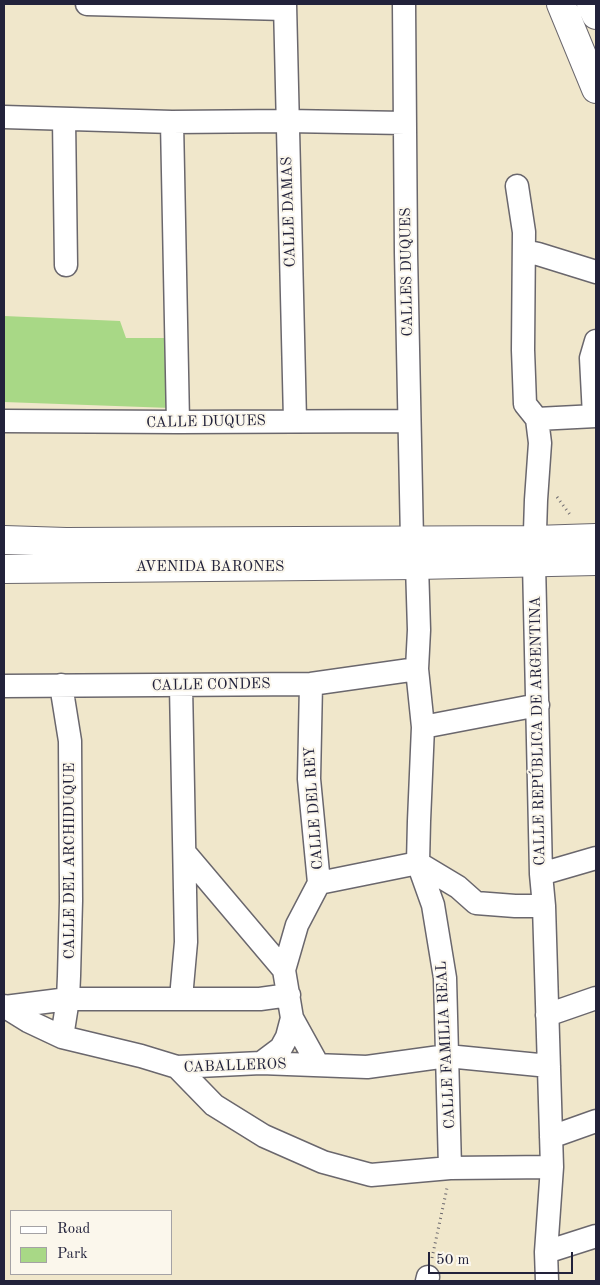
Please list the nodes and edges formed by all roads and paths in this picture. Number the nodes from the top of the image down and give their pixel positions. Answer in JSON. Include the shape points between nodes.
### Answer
{"nodes":[{"id":1,"x":87,"y":4,"type":"edge"},
{"id":2,"x":404,"y":4,"type":"edge"},
{"id":3,"x":561,"y":4,"type":"edge"},
{"id":4,"x":592,"y":4,"type":"edge"},
{"id":5,"x":285,"y":6,"type":"edge"},
{"id":6,"x":596,"y":15,"type":"edge"},
{"id":7,"x":596,"y":89,"type":"edge"},
{"id":8,"x":4,"y":117,"type":"edge"},
{"id":9,"x":64,"y":119,"type":"junction"},
{"id":10,"x":287,"y":121,"type":"junction"},
{"id":11,"x":172,"y":122,"type":"junction"},
{"id":12,"x":406,"y":123,"type":"junction"},
{"id":13,"x":517,"y":186,"type":"dead end"},
{"id":14,"x":524,"y":251,"type":"junction"},
{"id":15,"x":66,"y":265,"type":"dead end"},
{"id":16,"x":596,"y":272,"type":"edge"},
{"id":17,"x":596,"y":341,"type":"edge"},
{"id":18,"x":595,"y":416,"type":"edge"},
{"id":19,"x":537,"y":419,"type":"junction"},
{"id":20,"x":295,"y":420,"type":"junction"},
{"id":21,"x":409,"y":420,"type":"junction"},
{"id":22,"x":4,"y":422,"type":"edge"},
{"id":23,"x":178,"y":422,"type":"junction"},
{"id":24,"x":539,"y":473,"type":"junction"},
{"id":25,"x":4,"y":540,"type":"edge"},
{"id":26,"x":593,"y":546,"type":"edge"},
{"id":27,"x":535,"y":551,"type":"junction"},
{"id":28,"x":414,"y":553,"type":"junction"},
{"id":29,"x":4,"y":569,"type":"edge"},
{"id":30,"x":417,"y":669,"type":"junction"},
{"id":31,"x":311,"y":684,"type":"junction"},
{"id":32,"x":61,"y":685,"type":"junction"},
{"id":33,"x":4,"y":686,"type":"edge"},
{"id":34,"x":181,"y":686,"type":"junction"},
{"id":35,"x":538,"y":705,"type":"junction"},
{"id":36,"x":424,"y":727,"type":"junction"},
{"id":37,"x":185,"y":853,"type":"junction"},
{"id":38,"x":596,"y":858,"type":"edge"},
{"id":39,"x":418,"y":863,"type":"junction"},
{"id":40,"x":541,"y":874,"type":"junction"},
{"id":41,"x":319,"y":883,"type":"junction"},
{"id":42,"x":544,"y":906,"type":"junction"},
{"id":43,"x":284,"y":970,"type":"junction"},
{"id":44,"x":289,"y":995,"type":"junction"},
{"id":45,"x":181,"y":998,"type":"junction"},
{"id":46,"x":596,"y":998,"type":"edge"},
{"id":47,"x":68,"y":999,"type":"junction"},
{"id":48,"x":4,"y":1006,"type":"edge"},
{"id":49,"x":547,"y":1015,"type":"junction"},
{"id":50,"x":292,"y":1018,"type":"junction"},
{"id":51,"x":62,"y":1037,"type":"junction"},
{"id":52,"x":447,"y":1056,"type":"junction"},
{"id":53,"x":261,"y":1062,"type":"junction"},
{"id":54,"x":318,"y":1065,"type":"junction"},
{"id":55,"x":549,"y":1066,"type":"junction"},
{"id":56,"x":176,"y":1067,"type":"junction"},
{"id":57,"x":596,"y":1121,"type":"edge"},
{"id":58,"x":551,"y":1137,"type":"junction"},
{"id":59,"x":552,"y":1167,"type":"junction"},
{"id":60,"x":450,"y":1168,"type":"junction"},
{"id":61,"x":596,"y":1236,"type":"edge"},
{"id":62,"x":546,"y":1252,"type":"junction"},
{"id":63,"x":428,"y":1279,"type":"edge"},
{"id":64,"x":547,"y":1281,"type":"edge"}],
"edges":[{"from":1,"to":5,"type":"street"},
{"from":2,"to":12,"type":"street","name":"CALLES DUQUES"},
{"from":3,"to":7,"type":"main road"},
{"from":4,"to":6,"type":"main road"},
{"from":5,"to":10,"type":"street","name":"CALLE DAMAS"},
{"from":8,"to":9,"type":"street"},
{"from":9,"to":11,"type":"street"},
{"from":9,"to":15,"type":"street"},
{"from":10,"to":11,"type":"street"},
{"from":10,"to":12,"type":"street"},
{"from":10,"to":20,"type":"street","name":"CALLE DAMAS"},
{"from":11,"to":23,"type":"street"},
{"from":12,"to":21,"type":"street","name":"CALLES DUQUES"},
{"from":13,"to":14,"type":"street","name":"CALLE REPÚBLICA DE ARGENTINA"},
{"from":14,"to":16,"type":"street"},
{"from":14,"to":19,"type":"street","name":"CALLE REPÚBLICA DE ARGENTINA","via":[[525,404]]},
{"from":17,"to":18,"type":"street","via":[[591,358]]},
{"from":18,"to":19,"type":"street"},
{"from":19,"to":24,"type":"street","name":"CALLE REPÚBLICA DE ARGENTINA"},
{"from":20,"to":21,"type":"street","name":"CALLE DUQUES"},
{"from":20,"to":23,"type":"street","name":"CALLE DUQUES"},
{"from":21,"to":28,"type":"street","name":"CALLES DUQUES"},
{"from":22,"to":23,"type":"street","name":"CALLE DUQUES"},
{"from":24,"to":26,"type":"path"},
{"from":24,"to":27,"type":"street","name":"CALLE REPÚBLICA DE ARGENTINA"},
{"from":25,"to":28,"type":"main road","name":"AVENIDA BARONES"},
{"from":26,"to":27,"type":"main road"},
{"from":27,"to":28,"type":"main road"},
{"from":27,"to":35,"type":"street","name":"CALLE REPÚBLICA DE ARGENTINA"},
{"from":28,"to":29,"type":"main road","name":"AVENIDA BARONES"},
{"from":28,"to":30,"type":"street","name":"CALLE FAMILIA REAL","via":[[419,630]]},
{"from":30,"to":31,"type":"street","name":"CALLE CONDES"},
{"from":30,"to":36,"type":"street","name":"CALLE FAMILIA REAL"},
{"from":31,"to":34,"type":"street","name":"CALLE CONDES"},
{"from":31,"to":41,"type":"street","name":"CALLE DEL REY","via":[[309,779]]},
{"from":32,"to":33,"type":"street","name":"CALLE CONDES"},
{"from":32,"to":34,"type":"street","name":"CALLE CONDES"},
{"from":32,"to":47,"type":"street","name":"CALLE DEL ARCHIDUQUE","via":[[70,741]]},
{"from":34,"to":37,"type":"street"},
{"from":35,"to":36,"type":"street"},
{"from":35,"to":40,"type":"street","name":"CALLE REPÚBLICA DE ARGENTINA"},
{"from":36,"to":39,"type":"street","name":"CALLE FAMILIA REAL"},
{"from":37,"to":43,"type":"street"},
{"from":37,"to":45,"type":"street","via":[[186,942]]},
{"from":38,"to":40,"type":"street"},
{"from":39,"to":41,"type":"street"},
{"from":39,"to":42,"type":"street","via":[[458,887],[476,903]]},
{"from":39,"to":52,"type":"street","name":"CALLE FAMILIA REAL","via":[[433,905],[445,978]]},
{"from":40,"to":42,"type":"street","name":"CALLE REPÚBLICA DE ARGENTINA"},
{"from":41,"to":43,"type":"street","name":"CALLE DEL REY","via":[[297,924]]},
{"from":42,"to":49,"type":"street","name":"CALLE REPÚBLICA DE ARGENTINA"},
{"from":43,"to":44,"type":"street","name":"CALLE DEL REY"},
{"from":44,"to":45,"type":"street","via":[[260,999]]},
{"from":44,"to":50,"type":"street","name":"CALLE DEL REY"},
{"from":45,"to":47,"type":"street"},
{"from":46,"to":49,"type":"street"},
{"from":47,"to":48,"type":"street"},
{"from":47,"to":51,"type":"street","name":"CALLE DEL ARCHIDUQUE"},
{"from":48,"to":51,"type":"street","name":"CABALLEROS"},
{"from":49,"to":55,"type":"street","name":"CALLE REPÚBLICA DE ARGENTINA"},
{"from":50,"to":53,"type":"street","name":"CALLE DEL REY","via":[[288,1038],[281,1048]]},
{"from":50,"to":54,"type":"street"},
{"from":51,"to":56,"type":"street","name":"CABALLEROS"},
{"from":52,"to":54,"type":"street","name":"CABALLEROS","via":[[367,1067]]},
{"from":52,"to":55,"type":"street","name":"CABALLEROS"},
{"from":52,"to":60,"type":"street","name":"CALLE FAMILIA REAL"},
{"from":53,"to":54,"type":"street","name":"CABALLEROS"},
{"from":53,"to":56,"type":"street","name":"CABALLEROS"},
{"from":55,"to":58,"type":"street","name":"CALLE REPÚBLICA DE ARGENTINA"},
{"from":56,"to":60,"type":"street","via":[[214,1105],[264,1136],[323,1162],[371,1175]]},
{"from":57,"to":58,"type":"street"},
{"from":58,"to":59,"type":"street","name":"CALLE REPÚBLICA DE ARGENTINA"},
{"from":59,"to":60,"type":"street"},
{"from":59,"to":62,"type":"street","name":"CALLE REPÚBLICA DE ARGENTINA"},
{"from":60,"to":63,"type":"path"},
{"from":61,"to":62,"type":"street"},
{"from":62,"to":64,"type":"street","name":"CALLE REPÚBLICA DE ARGENTINA"}]}
